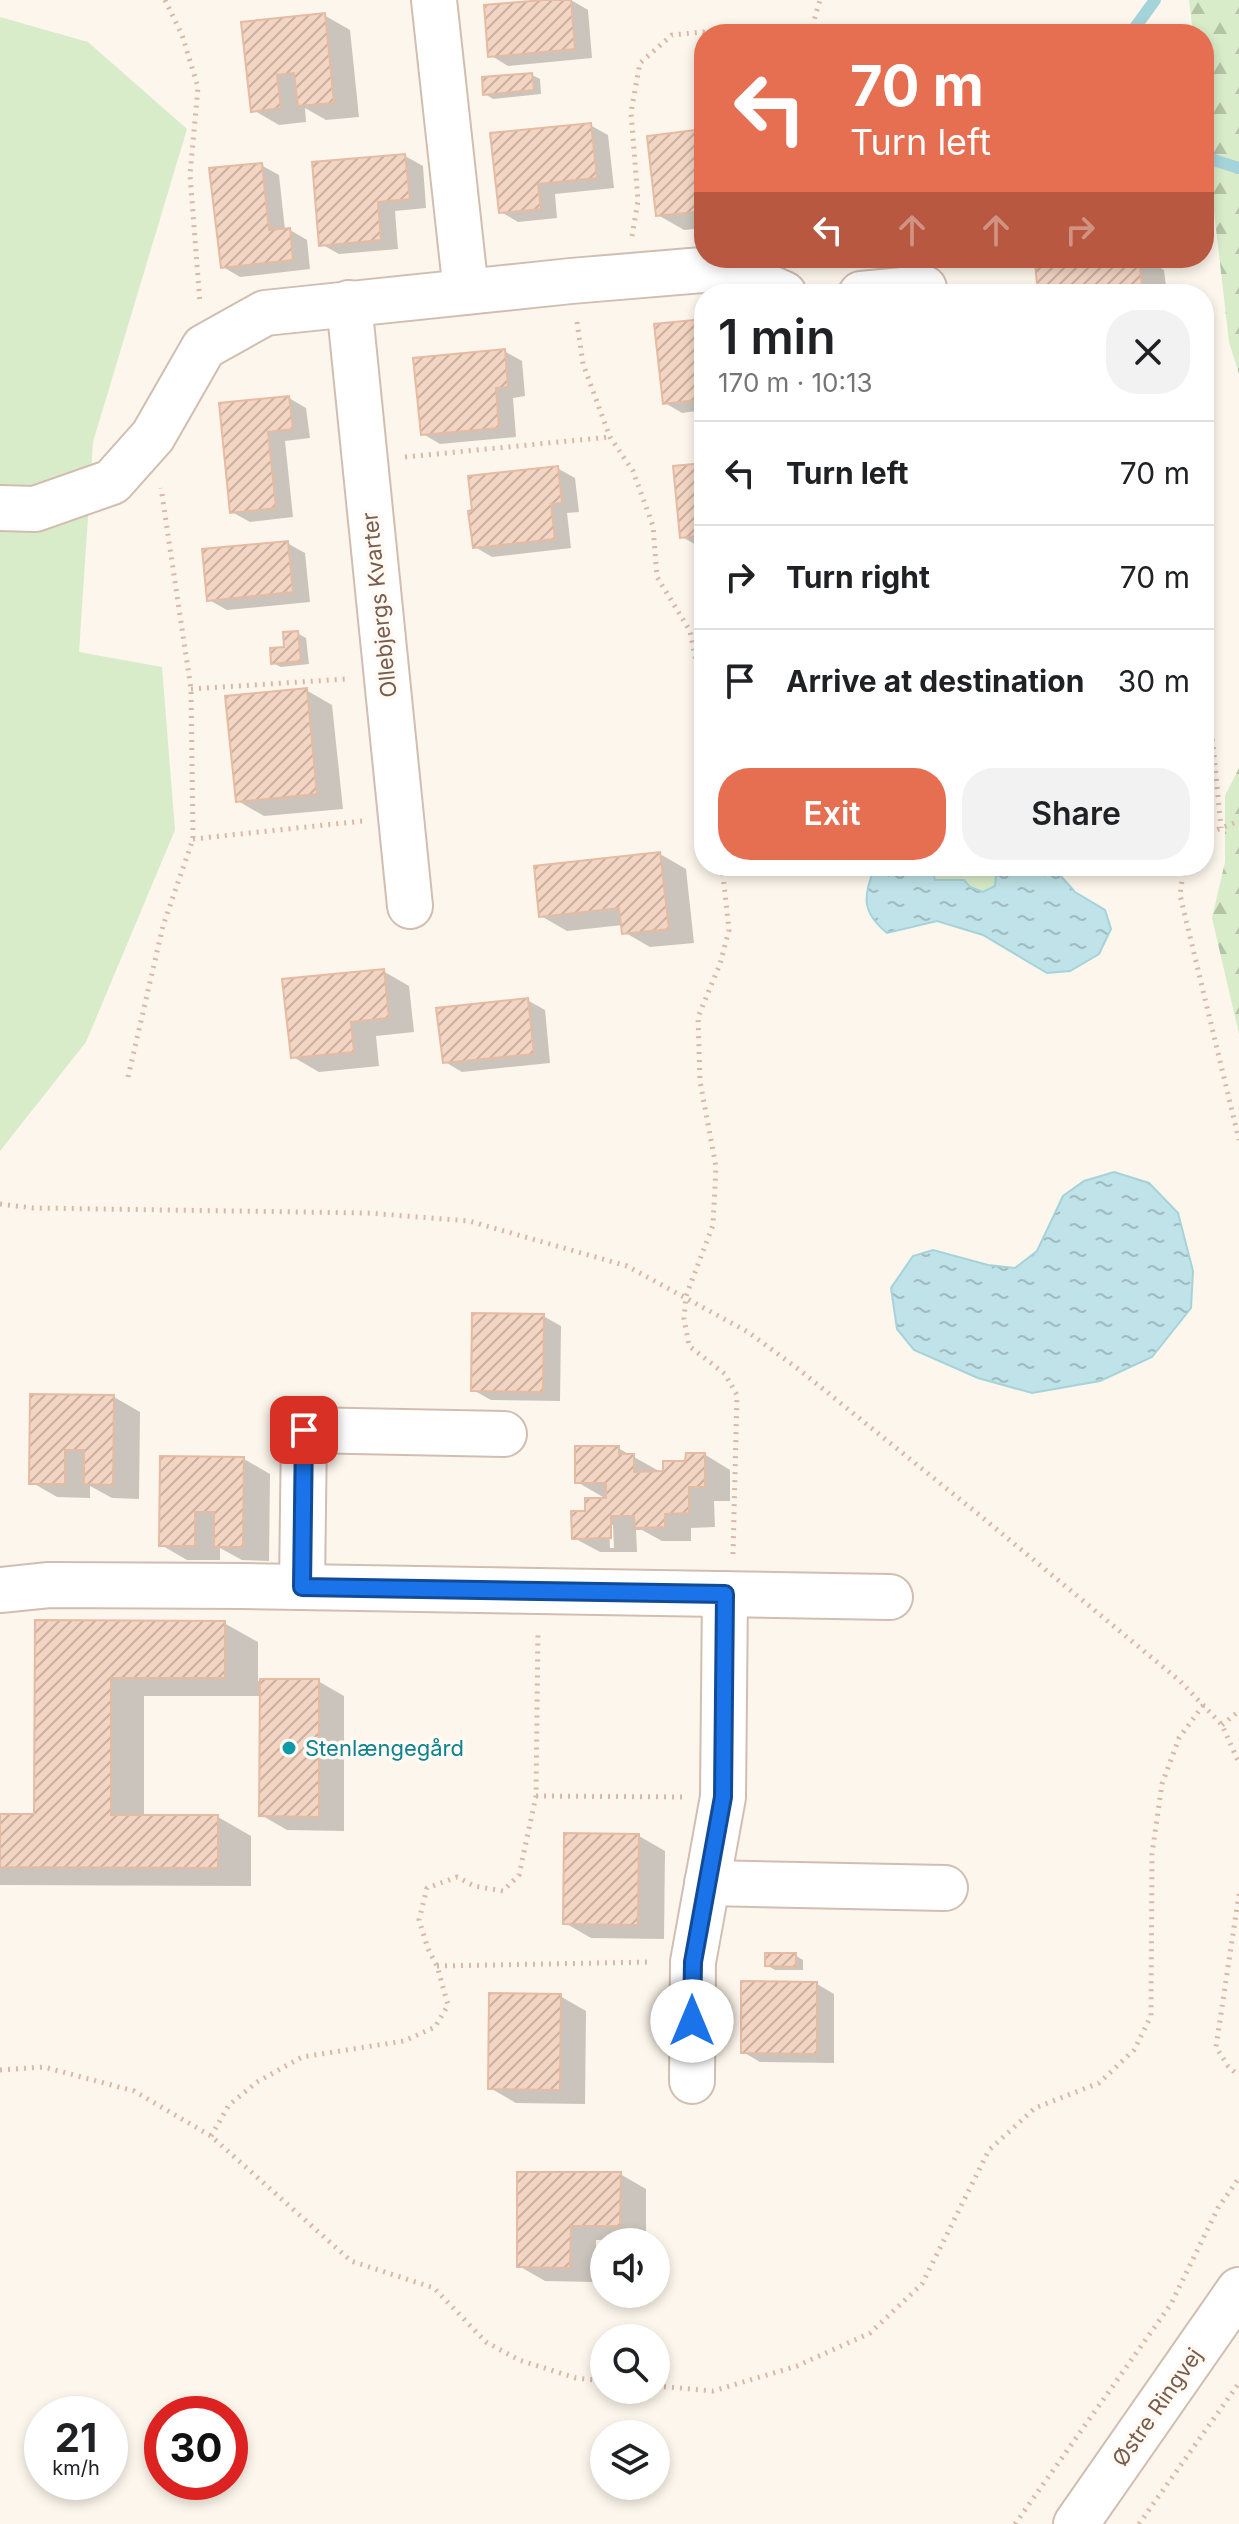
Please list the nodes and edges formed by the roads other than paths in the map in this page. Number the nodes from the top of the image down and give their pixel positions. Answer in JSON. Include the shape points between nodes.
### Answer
{"nodes":[{"id":1,"x":434,"y":0,"type":"edge"},
{"id":2,"x":726,"y":268,"type":"edge"},
{"id":3,"x":726,"y":268,"type":"edge"},
{"id":4,"x":762,"y":284,"type":"edge"},
{"id":5,"x":466,"y":292,"type":"junction"},
{"id":6,"x":349,"y":303,"type":"junction"},
{"id":7,"x":0,"y":508,"type":"edge"},
{"id":8,"x":410,"y":906,"type":"dead end"},
{"id":9,"x":504,"y":1434,"type":"dead end"},
{"id":10,"x":302,"y":1587,"type":"junction"},
{"id":11,"x":0,"y":1590,"type":"edge"},
{"id":12,"x":725,"y":1594,"type":"junction"},
{"id":13,"x":890,"y":1597,"type":"dead end"},
{"id":14,"x":707,"y":1883,"type":"junction"},
{"id":15,"x":945,"y":1888,"type":"dead end"},
{"id":16,"x":692,"y":2081,"type":"dead end"},
{"id":17,"x":1239,"y":2290,"type":"edge"},
{"id":18,"x":1076,"y":2524,"type":"edge"}],
"edges":[{"from":1,"to":5,"type":"street"},
{"from":2,"to":5,"type":"street"},
{"from":3,"to":4,"type":"street"},
{"from":5,"to":6,"type":"street"},
{"from":6,"to":7,"type":"street","via":[[265,313],[204,347],[153,436],[112,482],[35,509]]},
{"from":6,"to":8,"type":"street","name":"Ollebjergs Kvarter"},
{"from":9,"to":10,"type":"street","via":[[304,1430]]},
{"from":10,"to":11,"type":"street","via":[[49,1585]]},
{"from":10,"to":12,"type":"street"},
{"from":12,"to":13,"type":"street"},
{"from":12,"to":14,"type":"street","via":[[723,1797]]},
{"from":14,"to":15,"type":"street"},
{"from":14,"to":16,"type":"street","via":[[693,1962]]},
{"from":17,"to":18,"type":"street","name":"Østre Ringvej"}]}
